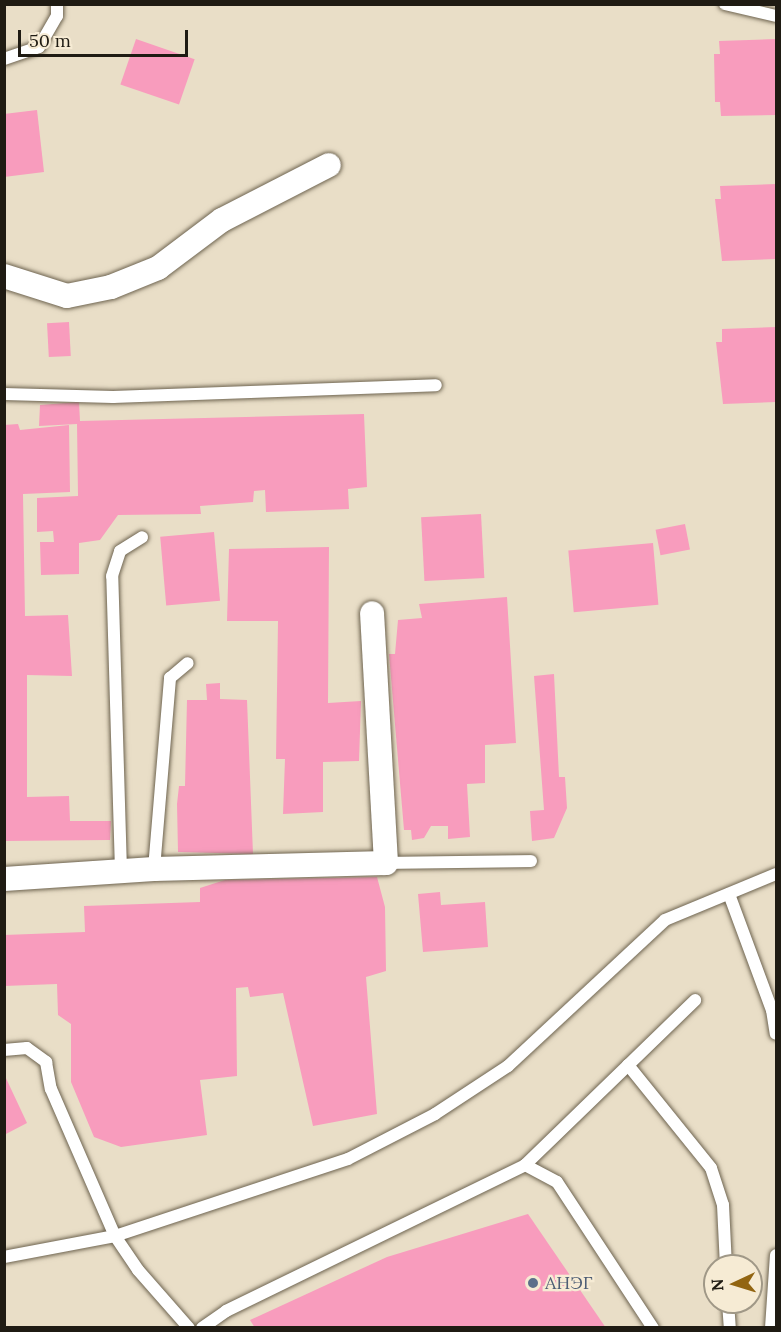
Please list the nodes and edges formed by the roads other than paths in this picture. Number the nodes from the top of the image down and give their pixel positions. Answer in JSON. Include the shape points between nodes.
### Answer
{"nodes":[{"id":1,"x":57,"y":4,"type":"edge"},
{"id":2,"x":725,"y":4,"type":"edge"},
{"id":3,"x":777,"y":16,"type":"edge"},
{"id":4,"x":4,"y":59,"type":"edge"},
{"id":5,"x":329,"y":165,"type":"dead end"},
{"id":6,"x":4,"y":276,"type":"edge"},
{"id":7,"x":436,"y":385,"type":"dead end"},
{"id":8,"x":4,"y":394,"type":"edge"},
{"id":9,"x":141,"y":537,"type":"dead end"},
{"id":10,"x":372,"y":613,"type":"dead end"},
{"id":11,"x":188,"y":663,"type":"dead end"},
{"id":12,"x":531,"y":861,"type":"dead end"},
{"id":13,"x":386,"y":863,"type":"junction"},
{"id":14,"x":154,"y":869,"type":"junction"},
{"id":15,"x":121,"y":871,"type":"junction"},
{"id":16,"x":777,"y":874,"type":"edge"},
{"id":17,"x":4,"y":879,"type":"edge"},
{"id":18,"x":729,"y":894,"type":"junction"},
{"id":19,"x":695,"y":1000,"type":"dead end"},
{"id":20,"x":777,"y":1034,"type":"edge"},
{"id":21,"x":4,"y":1050,"type":"edge"},
{"id":22,"x":628,"y":1065,"type":"junction"},
{"id":23,"x":525,"y":1165,"type":"junction"},
{"id":24,"x":115,"y":1236,"type":"junction"},
{"id":25,"x":725,"y":1254,"type":"edge"},
{"id":26,"x":777,"y":1255,"type":"edge"},
{"id":27,"x":4,"y":1257,"type":"edge"},
{"id":28,"x":189,"y":1328,"type":"edge"},
{"id":29,"x":202,"y":1328,"type":"edge"},
{"id":30,"x":653,"y":1328,"type":"edge"},
{"id":31,"x":771,"y":1328,"type":"edge"}],
"edges":[{"from":1,"to":4,"type":"lane","via":[[57,16],[39,47]]},
{"from":2,"to":3,"type":"lane"},
{"from":5,"to":6,"type":"street","via":[[222,220],[158,268],[111,287],[67,296]]},
{"from":7,"to":8,"type":"lane","via":[[114,397]]},
{"from":9,"to":15,"type":"lane","via":[[120,551],[112,576]]},
{"from":10,"to":13,"type":"street"},
{"from":11,"to":14,"type":"lane","via":[[170,678]]},
{"from":12,"to":13,"type":"lane"},
{"from":13,"to":14,"type":"street"},
{"from":14,"to":15,"type":"street"},
{"from":15,"to":17,"type":"street"},
{"from":16,"to":18,"type":"lane"},
{"from":18,"to":20,"type":"lane","via":[[772,1010]]},
{"from":18,"to":24,"type":"lane","via":[[664,920],[645,934],[508,1066],[435,1114],[348,1159]]},
{"from":19,"to":22,"type":"lane"},
{"from":21,"to":24,"type":"lane","via":[[27,1048],[46,1062],[51,1089]]},
{"from":22,"to":23,"type":"lane"},
{"from":22,"to":25,"type":"lane","via":[[711,1168],[723,1205]]},
{"from":23,"to":29,"type":"lane","via":[[226,1311]]},
{"from":23,"to":30,"type":"lane","via":[[557,1182]]},
{"from":24,"to":27,"type":"lane"},
{"from":24,"to":28,"type":"lane","via":[[138,1270]]},
{"from":26,"to":31,"type":"lane"}]}
